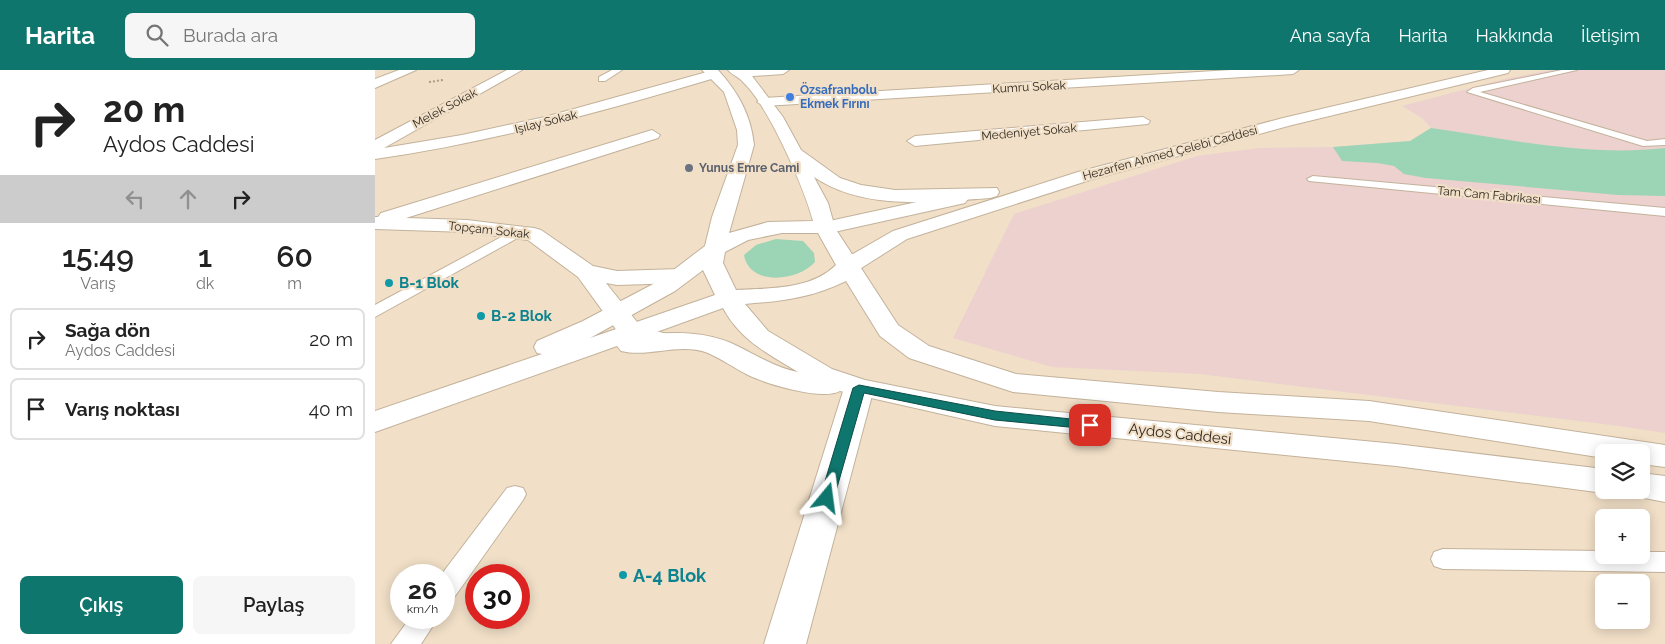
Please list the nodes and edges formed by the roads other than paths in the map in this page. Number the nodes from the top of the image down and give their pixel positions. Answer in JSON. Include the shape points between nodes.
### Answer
{"nodes":[{"id":1,"x":410,"y":70,"type":"edge"},
{"id":2,"x":516,"y":70,"type":"edge"},
{"id":3,"x":618,"y":70,"type":"edge"},
{"id":4,"x":783,"y":70,"type":"edge"},
{"id":5,"x":1293,"y":70,"type":"edge"},
{"id":6,"x":1471,"y":70,"type":"edge"},
{"id":7,"x":1505,"y":70,"type":"edge"},
{"id":8,"x":1573,"y":70,"type":"edge"},
{"id":9,"x":711,"y":72,"type":"edge"},
{"id":10,"x":737,"y":72,"type":"edge"},
{"id":11,"x":602,"y":79,"type":"dead end"},
{"id":12,"x":1111,"y":82,"type":"junction"},
{"id":13,"x":375,"y":84,"type":"edge"},
{"id":14,"x":1122,"y":95,"type":"dead end"},
{"id":15,"x":562,"y":102,"type":"dead end"},
{"id":16,"x":764,"y":102,"type":"junction"},
{"id":17,"x":1133,"y":108,"type":"dead end"},
{"id":18,"x":517,"y":129,"type":"junction"},
{"id":19,"x":652,"y":135,"type":"dead end"},
{"id":20,"x":915,"y":141,"type":"dead end"},
{"id":21,"x":1665,"y":142,"type":"edge"},
{"id":22,"x":375,"y":146,"type":"edge"},
{"id":23,"x":790,"y":150,"type":"junction"},
{"id":24,"x":375,"y":154,"type":"edge"},
{"id":25,"x":1313,"y":179,"type":"dead end"},
{"id":26,"x":990,"y":192,"type":"junction"},
{"id":27,"x":1665,"y":212,"type":"edge"},
{"id":28,"x":375,"y":222,"type":"edge"},
{"id":29,"x":825,"y":228,"type":"junction"},
{"id":30,"x":519,"y":232,"type":"junction"},
{"id":31,"x":716,"y":248,"type":"junction"},
{"id":32,"x":847,"y":267,"type":"junction"},
{"id":33,"x":586,"y":272,"type":"junction"},
{"id":34,"x":681,"y":276,"type":"junction"},
{"id":35,"x":729,"y":298,"type":"junction"},
{"id":36,"x":375,"y":312,"type":"edge"},
{"id":37,"x":615,"y":313,"type":"junction"},
{"id":38,"x":632,"y":332,"type":"junction"},
{"id":39,"x":658,"y":340,"type":"junction"},
{"id":40,"x":575,"y":353,"type":"junction"},
{"id":41,"x":859,"y":388,"type":"junction"},
{"id":42,"x":375,"y":420,"type":"edge"},
{"id":43,"x":1665,"y":456,"type":"edge"},
{"id":44,"x":1595,"y":480,"type":"edge"},
{"id":45,"x":1650,"y":487,"type":"edge"},
{"id":46,"x":1665,"y":488,"type":"edge"},
{"id":47,"x":515,"y":494,"type":"dead end"},
{"id":48,"x":1443,"y":559,"type":"dead end"},
{"id":49,"x":1665,"y":562,"type":"edge"},
{"id":50,"x":455,"y":576,"type":"edge"},
{"id":51,"x":417,"y":629,"type":"edge"},
{"id":52,"x":405,"y":644,"type":"edge"},
{"id":53,"x":785,"y":644,"type":"edge"}],
"edges":[{"from":1,"to":13,"type":"street"},
{"from":2,"to":22,"type":"street","name":"Melek Sokak"},
{"from":3,"to":11,"type":"lane"},
{"from":4,"to":10,"type":"street"},
{"from":5,"to":12,"type":"street","name":"Kumru Sokak"},
{"from":6,"to":26,"type":"street","name":"Hezarfen Ahmed Çelebi Caddesi","via":[[1172,142]]},
{"from":7,"to":32,"type":"street","name":"Hezarfen Ahmed Çelebi Caddesi","via":[[1288,121],[1084,176],[900,235]]},
{"from":8,"to":21,"type":"lane","via":[[1471,92],[1647,144]]},
{"from":9,"to":18,"type":"street","name":"Işılay Sokak","via":[[579,114]]},
{"from":9,"to":31,"type":"street","via":[[730,91],[745,130],[746,145],[722,218]]},
{"from":10,"to":16,"type":"street","via":[[753,86]]},
{"from":12,"to":14,"type":"street"},
{"from":12,"to":16,"type":"street","name":"Kumru Sokak"},
{"from":15,"to":18,"type":"street"},
{"from":16,"to":23,"type":"street","via":[[776,118]]},
{"from":17,"to":20,"type":"street","name":"Medeniyet Sokak","via":[[1143,121]]},
{"from":18,"to":24,"type":"street","name":"Işılay Sokak","via":[[437,146]]},
{"from":19,"to":28,"type":"street"},
{"from":23,"to":26,"type":"street","via":[[839,184],[865,191],[937,196]]},
{"from":23,"to":29,"type":"street","via":[[818,203]]},
{"from":25,"to":27,"type":"lane","name":"Tam Cam Fabrikası"},
{"from":26,"to":29,"type":"street","name":"Hezarfen Ahmed Çelebi Caddesi"},
{"from":28,"to":30,"type":"street","name":"Topçam Sokak"},
{"from":29,"to":31,"type":"street","name":"Hezarfen Ahmed Çelebi Caddesi","via":[[797,226],[756,230]]},
{"from":29,"to":32,"type":"street"},
{"from":30,"to":33,"type":"street","name":"Topçam Sokak","via":[[534,234]]},
{"from":30,"to":36,"type":"lane"},
{"from":31,"to":34,"type":"street","name":"Hezarfen Ahmed Çelebi Caddesi"},
{"from":31,"to":35,"type":"street","name":"Aydos Caddesi","via":[[712,263]]},
{"from":32,"to":35,"type":"street","name":"Hezarfen Ahmed Çelebi Caddesi","via":[[819,285],[793,293]]},
{"from":32,"to":43,"type":"street","via":[[889,330],[919,352],[1013,383],[1209,402],[1369,411]]},
{"from":33,"to":34,"type":"street","name":"Topçam Sokak","via":[[617,278]]},
{"from":33,"to":37,"type":"street"},
{"from":34,"to":37,"type":"street","name":"Hezarfen Ahmed Çelebi Caddesi"},
{"from":35,"to":38,"type":"street","name":"Hezarfen Ahmed Çelebi Caddesi"},
{"from":35,"to":41,"type":"street","name":"Aydos Caddesi","via":[[741,318],[759,337],[822,375]]},
{"from":37,"to":38,"type":"street"},
{"from":37,"to":42,"type":"street","name":"Hezarfen Ahmed Çelebi Caddesi","via":[[553,345]]},
{"from":38,"to":39,"type":"street"},
{"from":38,"to":40,"type":"street","name":"Hezarfen Ahmed Çelebi Caddesi"},
{"from":39,"to":40,"type":"street"},
{"from":39,"to":41,"type":"street","via":[[711,346],[761,370],[810,384]]},
{"from":40,"to":42,"type":"street"},
{"from":41,"to":44,"type":"street","name":"Aydos Caddesi","via":[[995,416],[1396,455]]},
{"from":41,"to":53,"type":"street"},
{"from":45,"to":46,"type":"street"},
{"from":47,"to":50,"type":"lane"},
{"from":48,"to":49,"type":"lane"},
{"from":51,"to":52,"type":"lane"}]}
